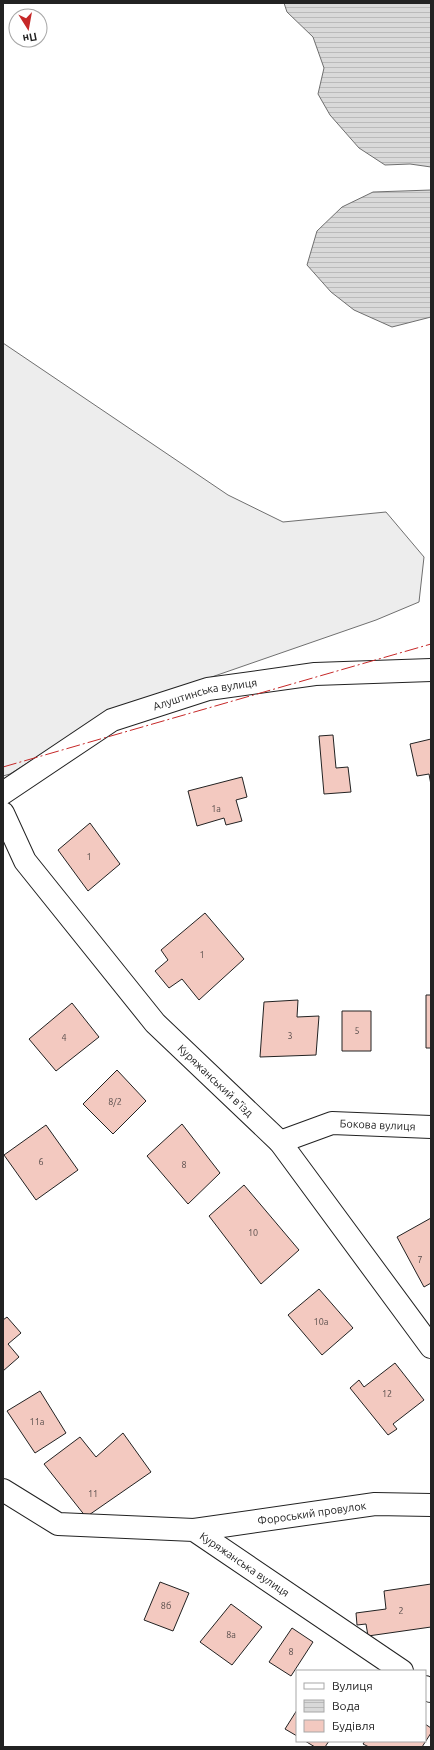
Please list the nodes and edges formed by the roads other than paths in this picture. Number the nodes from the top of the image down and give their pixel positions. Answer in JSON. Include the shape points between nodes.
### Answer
{"nodes":[{"id":1,"x":431,"y":670,"type":"edge"},
{"id":2,"x":3,"y":793,"type":"edge"},
{"id":3,"x":3,"y":813,"type":"edge"},
{"id":4,"x":431,"y":1127,"type":"edge"},
{"id":5,"x":280,"y":1142,"type":"junction"},
{"id":6,"x":431,"y":1347,"type":"edge"},
{"id":7,"x":3,"y":1490,"type":"edge"},
{"id":8,"x":431,"y":1505,"type":"edge"},
{"id":9,"x":194,"y":1530,"type":"junction"},
{"id":10,"x":401,"y":1670,"type":"edge"}],
"edges":[{"from":1,"to":2,"type":"street","name":"Алуштинська вулиця","via":[[315,674],[208,689],[112,720]]},
{"from":3,"to":5,"type":"street","name":"Куряжанський в’їзд","via":[[25,861],[156,1023]]},
{"from":4,"to":5,"type":"street","name":"Бокова вулиця","via":[[332,1123]]},
{"from":5,"to":6,"type":"street","name":"Куряжанський в’їзд"},
{"from":7,"to":9,"type":"street","name":"Куряжанська вулиця","via":[[58,1524]]},
{"from":8,"to":9,"type":"street","name":"Фороський провулок","via":[[375,1504]]},
{"from":9,"to":10,"type":"street","name":"Куряжанська вулиця"}]}
